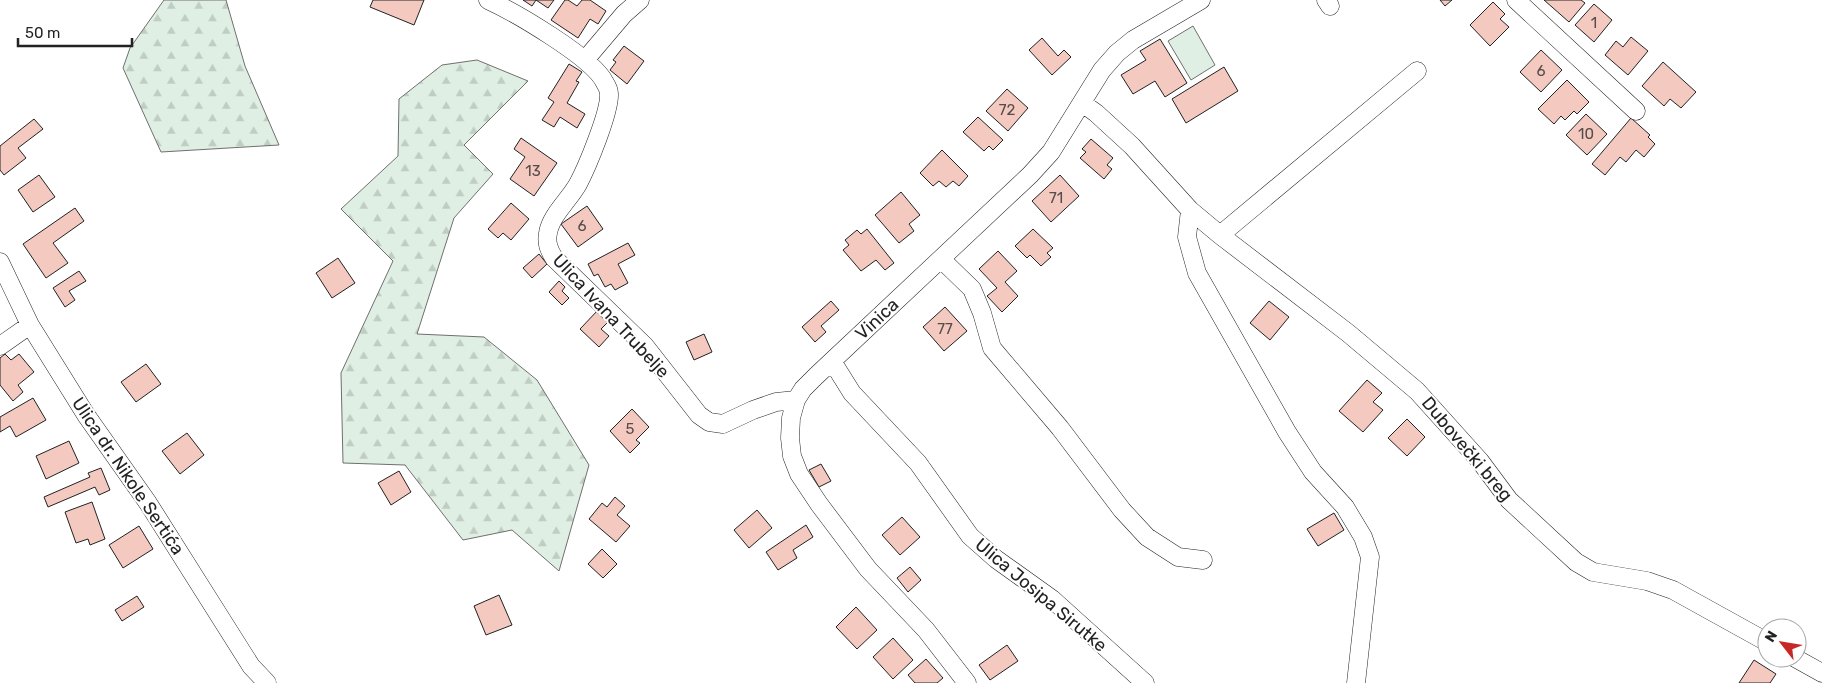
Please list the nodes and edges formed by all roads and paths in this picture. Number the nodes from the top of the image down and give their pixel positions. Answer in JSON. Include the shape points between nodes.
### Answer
{"nodes":[{"id":1,"x":488,"y":0,"type":"edge"},
{"id":2,"x":640,"y":0,"type":"edge"},
{"id":3,"x":1201,"y":0,"type":"edge"},
{"id":4,"x":1516,"y":0,"type":"edge"},
{"id":5,"x":585,"y":60,"type":"junction"},
{"id":6,"x":1416,"y":72,"type":"dead end"},
{"id":7,"x":1082,"y":103,"type":"junction"},
{"id":8,"x":1636,"y":111,"type":"dead end"},
{"id":9,"x":1190,"y":210,"type":"junction"},
{"id":10,"x":1220,"y":235,"type":"junction"},
{"id":11,"x":941,"y":260,"type":"junction"},
{"id":12,"x":0,"y":262,"type":"edge"},
{"id":13,"x":30,"y":325,"type":"junction"},
{"id":14,"x":0,"y":346,"type":"edge"},
{"id":15,"x":832,"y":361,"type":"junction"},
{"id":16,"x":796,"y":400,"type":"junction"},
{"id":17,"x":1203,"y":560,"type":"dead end"},
{"id":18,"x":1757,"y":636,"type":"edge"},
{"id":19,"x":1807,"y":665,"type":"edge"},
{"id":20,"x":1822,"y":673,"type":"edge"},
{"id":21,"x":267,"y":683,"type":"edge"},
{"id":22,"x":967,"y":683,"type":"edge"},
{"id":23,"x":1145,"y":683,"type":"edge"},
{"id":24,"x":1356,"y":683,"type":"edge"}],
"edges":[{"from":1,"to":5,"type":"street","name":"Ulica Ivana Trubelje"},
{"from":2,"to":5,"type":"street"},
{"from":3,"to":7,"type":"street","name":"Vinica","via":[[1117,53],[1102,70]]},
{"from":4,"to":8,"type":"street"},
{"from":5,"to":16,"type":"street","name":"Ulica Ivana Trubelje","via":[[605,82],[609,94],[607,108],[586,167],[548,232],[549,250],[645,346],[699,415],[709,422],[723,424],[776,402]]},
{"from":6,"to":10,"type":"street"},
{"from":7,"to":9,"type":"street","name":"Dubovečki breg","via":[[1132,146]]},
{"from":7,"to":11,"type":"street","name":"Vinica","via":[[1046,158]]},
{"from":9,"to":10,"type":"street","name":"Dubovečki breg"},
{"from":9,"to":24,"type":"street","via":[[1187,237],[1197,273],[1287,432],[1313,472],[1345,508],[1363,537],[1370,556]]},
{"from":10,"to":18,"type":"street","name":"Dubovečki breg","via":[[1348,333],[1417,391],[1480,461],[1509,500],[1576,562],[1594,572],[1647,581],[1673,590]]},
{"from":11,"to":15,"type":"street","name":"Vinica"},
{"from":11,"to":17,"type":"street","via":[[972,289],[992,348],[1060,428],[1122,510],[1147,538],[1178,557]]},
{"from":12,"to":13,"type":"street","name":"Ulica dr. Nikole Sertića"},
{"from":13,"to":14,"type":"street"},
{"from":13,"to":21,"type":"street","name":"Ulica dr. Nikole Sertića","via":[[251,666]]},
{"from":15,"to":16,"type":"street","name":"Vinica"},
{"from":15,"to":23,"type":"street","name":"Ulica Josipa Sirutke","via":[[852,393],[918,463],[970,536],[996,559],[1052,598]]},
{"from":16,"to":22,"type":"street","name":"Vinica","via":[[790,438],[799,474],[868,569],[926,630]]},
{"from":19,"to":20,"type":"street"}]}
